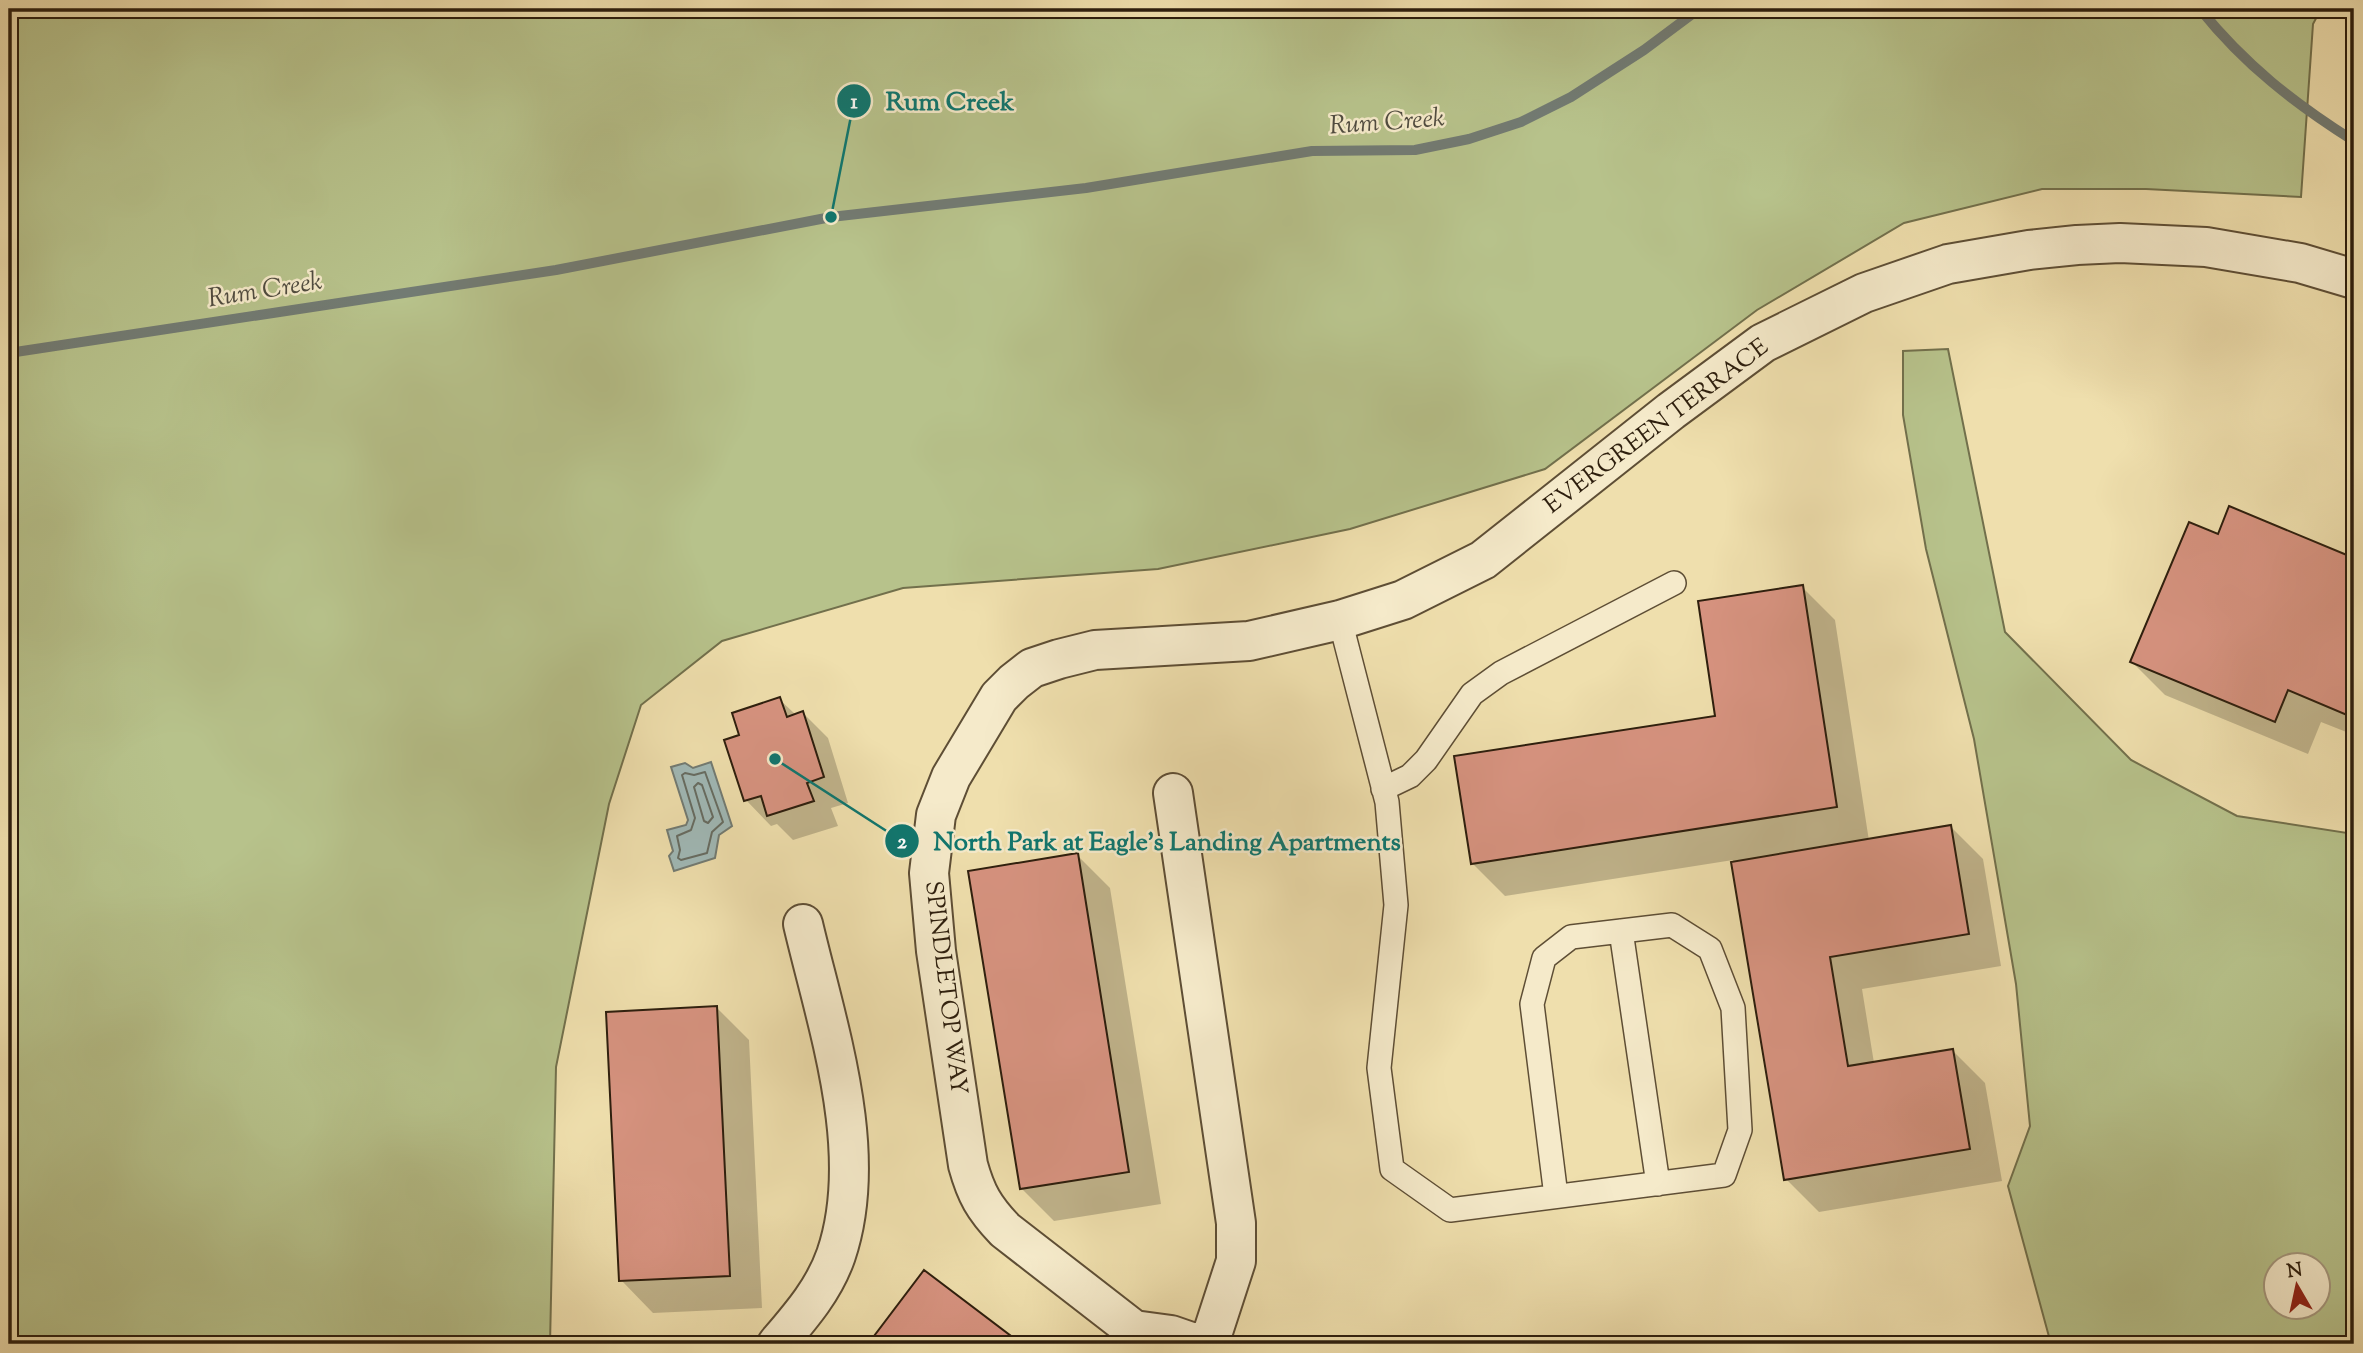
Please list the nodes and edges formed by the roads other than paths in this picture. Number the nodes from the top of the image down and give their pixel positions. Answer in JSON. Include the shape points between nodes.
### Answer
{"nodes":[{"id":1,"x":2354,"y":279,"type":"edge"},
{"id":2,"x":1674,"y":583,"type":"dead end"},
{"id":3,"x":1340,"y":620,"type":"junction"},
{"id":4,"x":1095,"y":650,"type":"joint"},
{"id":5,"x":1384,"y":789,"type":"junction"},
{"id":6,"x":1173,"y":793,"type":"dead end"},
{"id":7,"x":803,"y":924,"type":"dead end"},
{"id":8,"x":1621,"y":931,"type":"junction"},
{"id":9,"x":1658,"y":1184,"type":"junction"},
{"id":10,"x":1556,"y":1196,"type":"junction"},
{"id":11,"x":1129,"y":1337,"type":"edge"},
{"id":12,"x":777,"y":1344,"type":"edge"},
{"id":13,"x":1197,"y":1344,"type":"edge"},
{"id":14,"x":1209,"y":1344,"type":"edge"}],
"edges":[{"from":1,"to":3,"type":"street","name":"EVERGREEN TERRACE","via":[[2300,263],[2206,247],[2120,243],[2029,250],[1948,264],[1864,293],[1763,343],[1483,560],[1403,600]]},
{"from":2,"to":5,"type":"lane","via":[[1501,673],[1472,694],[1410,776]]},
{"from":3,"to":4,"type":"street","name":"EVERGREEN TERRACE","via":[[1249,641]]},
{"from":3,"to":5,"type":"lane"},
{"from":4,"to":11,"type":"street","name":"SPINDLETOP WAY","via":[[1032,668],[999,697],[951,777],[936,815],[929,873],[936,951],[974,1189],[987,1212],[1005,1230]]},
{"from":5,"to":10,"type":"lane","via":[[1396,905],[1379,1068],[1392,1169],[1450,1210]]},
{"from":6,"to":14,"type":"street","via":[[1236,1223],[1236,1261]]},
{"from":7,"to":12,"type":"street","via":[[841,1092],[848,1196],[836,1257],[824,1283]]},
{"from":8,"to":9,"type":"lane"},
{"from":8,"to":9,"type":"lane","via":[[1672,925],[1710,949],[1733,1008],[1740,1130],[1724,1175]]},
{"from":8,"to":10,"type":"lane","via":[[1571,937],[1544,958],[1532,1004]]},
{"from":9,"to":10,"type":"lane"},
{"from":11,"to":13,"type":"street","name":"SPINDLETOP WAY","via":[[1171,1335]]}]}
